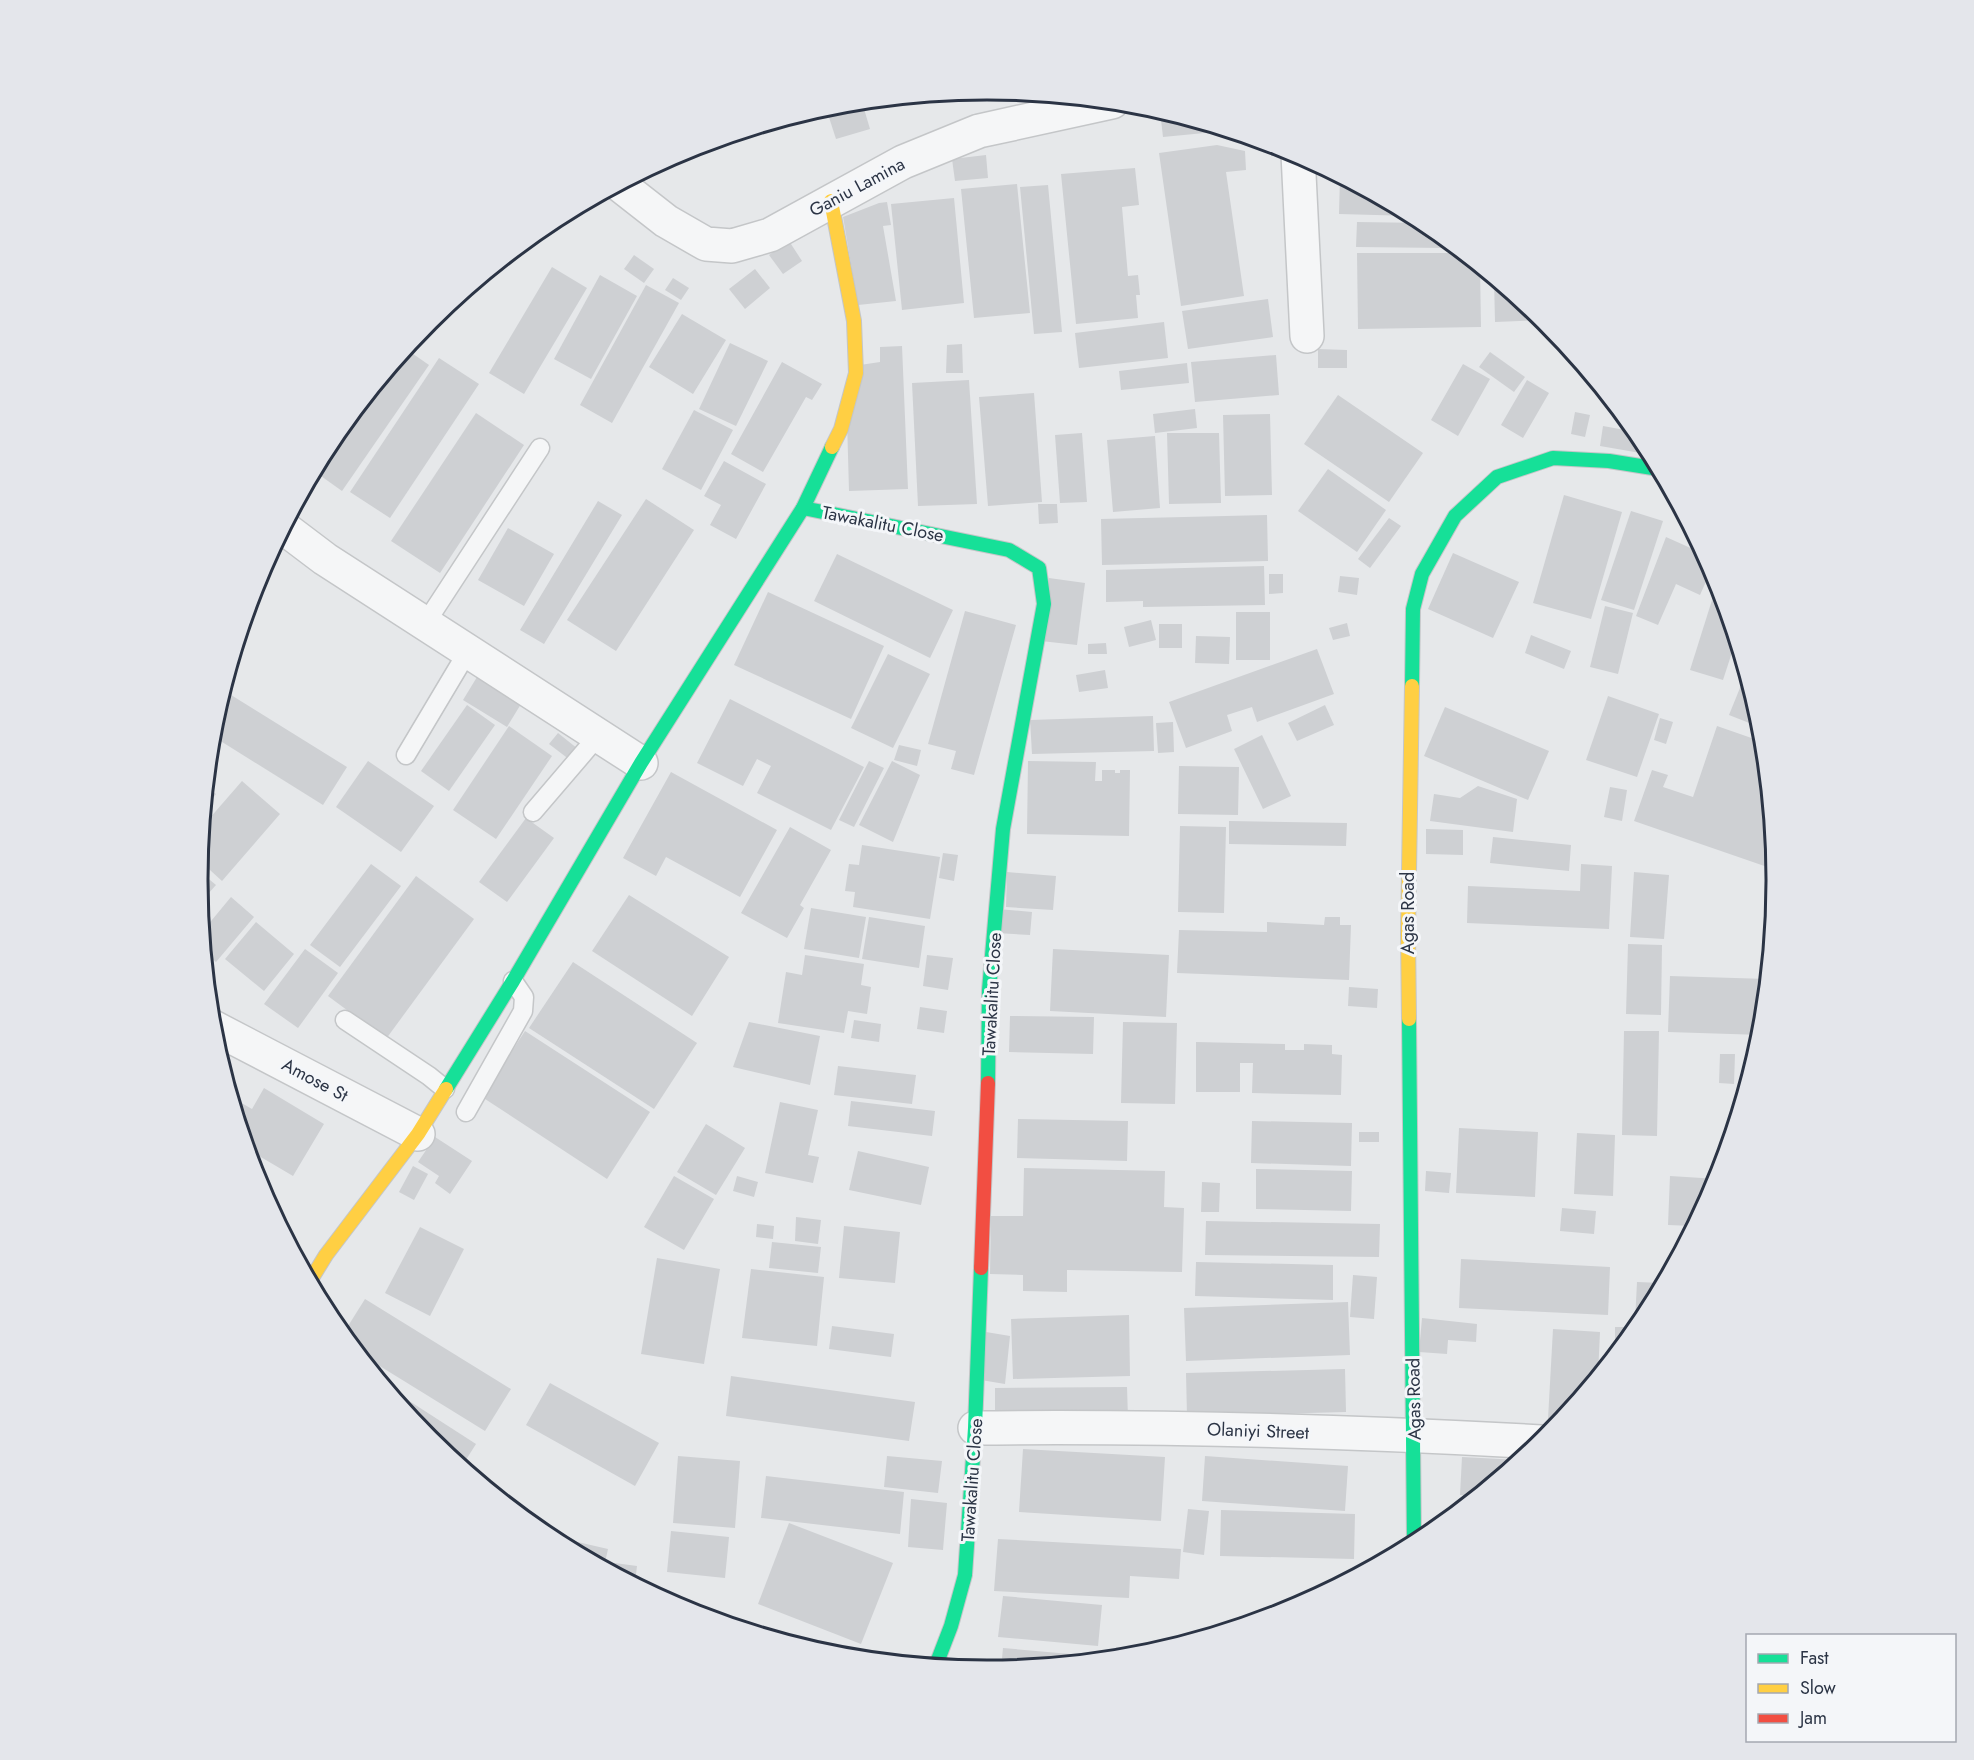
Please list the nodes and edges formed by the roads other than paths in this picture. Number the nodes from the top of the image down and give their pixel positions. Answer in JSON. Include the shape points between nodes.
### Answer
{"nodes":[{"id":1,"x":1089,"y":107,"type":"edge"},
{"id":2,"x":1299,"y":166,"type":"edge"},
{"id":3,"x":626,"y":190,"type":"edge"},
{"id":4,"x":831,"y":201,"type":"junction"},
{"id":5,"x":1307,"y":336,"type":"dead end"},
{"id":6,"x":540,"y":448,"type":"dead end"},
{"id":7,"x":1648,"y":467,"type":"edge"},
{"id":8,"x":803,"y":508,"type":"junction"},
{"id":9,"x":290,"y":532,"type":"edge"},
{"id":10,"x":425,"y":624,"type":"junction"},
{"id":11,"x":468,"y":651,"type":"junction"},
{"id":12,"x":598,"y":736,"type":"junction"},
{"id":13,"x":406,"y":755,"type":"dead end"},
{"id":14,"x":641,"y":763,"type":"junction"},
{"id":15,"x":533,"y":812,"type":"dead end"},
{"id":16,"x":513,"y":981,"type":"junction"},
{"id":17,"x":345,"y":1020,"type":"dead end"},
{"id":18,"x":222,"y":1032,"type":"edge"},
{"id":19,"x":445,"y":1089,"type":"junction"},
{"id":20,"x":466,"y":1112,"type":"dead end"},
{"id":21,"x":418,"y":1134,"type":"junction"},
{"id":22,"x":314,"y":1274,"type":"edge"},
{"id":23,"x":975,"y":1428,"type":"junction"},
{"id":24,"x":1414,"y":1435,"type":"junction"},
{"id":25,"x":1527,"y":1441,"type":"edge"},
{"id":26,"x":1414,"y":1532,"type":"edge"},
{"id":27,"x":939,"y":1658,"type":"edge"}],
"edges":[{"from":1,"to":4,"type":"street","name":"Ganiu Lamina","via":[[979,131],[903,162]]},
{"from":2,"to":5,"type":"street"},
{"from":3,"to":4,"type":"street","name":"Ganiu Lamina","via":[[666,221],[706,244],[732,246],[770,235]]},
{"from":4,"to":8,"type":"street","via":[[854,321],[856,374],[841,429]]},
{"from":6,"to":10,"type":"lane"},
{"from":7,"to":24,"type":"street","name":"Agas Road","via":[[1553,458],[1497,477],[1455,516],[1422,574],[1413,609],[1408,934]]},
{"from":8,"to":14,"type":"street"},
{"from":8,"to":23,"type":"street","name":"Tawakalitu Close","via":[[1010,549],[1039,568],[1044,604],[1003,830],[989,990]]},
{"from":9,"to":10,"type":"street"},
{"from":10,"to":11,"type":"street"},
{"from":11,"to":12,"type":"street"},
{"from":11,"to":13,"type":"lane"},
{"from":12,"to":14,"type":"street"},
{"from":12,"to":15,"type":"lane"},
{"from":14,"to":16,"type":"street"},
{"from":16,"to":19,"type":"street"},
{"from":16,"to":20,"type":"lane","via":[[524,998],[523,1011]]},
{"from":17,"to":19,"type":"lane"},
{"from":18,"to":21,"type":"street","name":"Amose St"},
{"from":19,"to":21,"type":"street"},
{"from":21,"to":22,"type":"street"},
{"from":23,"to":24,"type":"street","name":"Olaniyi Street","via":[[1115,1426]]},
{"from":23,"to":27,"type":"street","name":"Tawakalitu Close","via":[[965,1575]]},
{"from":24,"to":25,"type":"street","name":"Olaniyi Street"},
{"from":24,"to":26,"type":"street","name":"Agas Road"}]}
